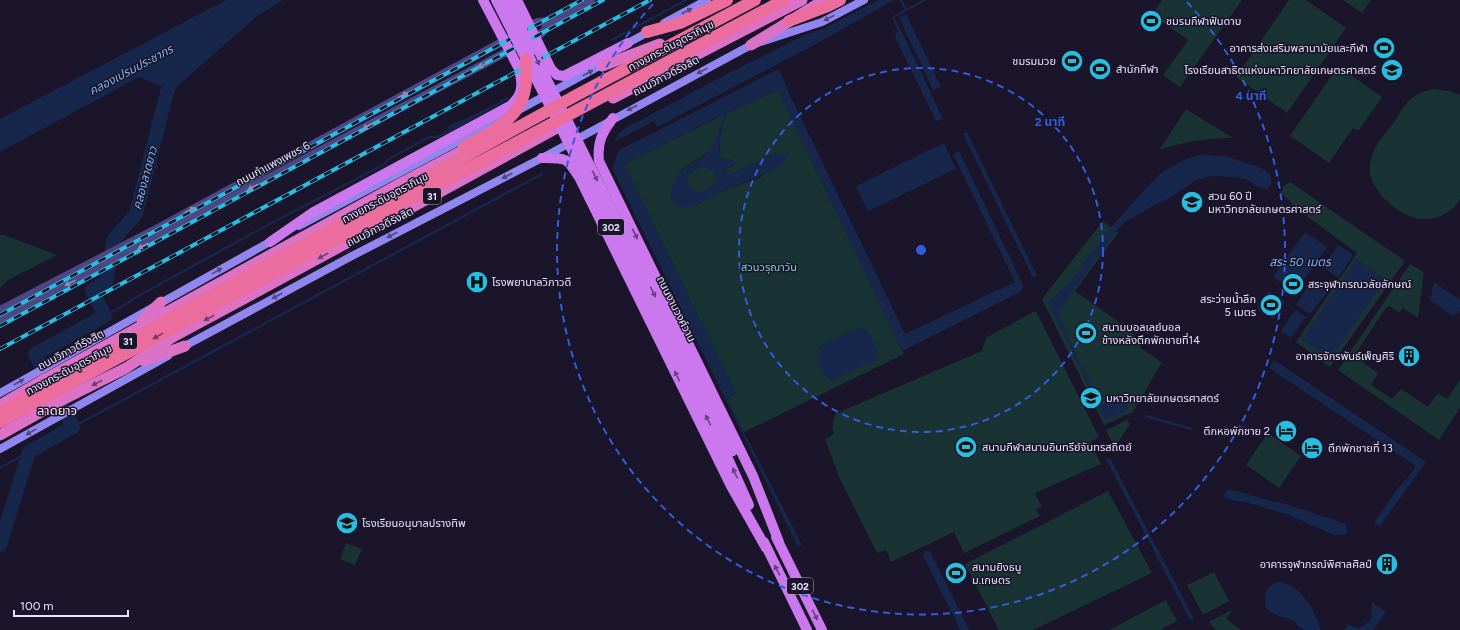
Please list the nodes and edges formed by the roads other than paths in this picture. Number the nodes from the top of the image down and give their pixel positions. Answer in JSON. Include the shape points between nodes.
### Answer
{"nodes":[{"id":1,"x":483,"y":0,"type":"edge"},
{"id":2,"x":496,"y":0,"type":"edge"},
{"id":3,"x":506,"y":0,"type":"edge"},
{"id":4,"x":513,"y":0,"type":"edge"},
{"id":5,"x":517,"y":0,"type":"edge"},
{"id":6,"x":591,"y":0,"type":"edge"},
{"id":7,"x":707,"y":0,"type":"edge"},
{"id":8,"x":727,"y":0,"type":"edge"},
{"id":9,"x":746,"y":0,"type":"edge"},
{"id":10,"x":755,"y":0,"type":"edge"},
{"id":11,"x":784,"y":0,"type":"edge"},
{"id":12,"x":802,"y":0,"type":"edge"},
{"id":13,"x":824,"y":0,"type":"edge"},
{"id":14,"x":840,"y":0,"type":"edge"},
{"id":15,"x":864,"y":0,"type":"edge"},
{"id":16,"x":552,"y":21,"type":"junction"},
{"id":17,"x":789,"y":21,"type":"junction"},
{"id":18,"x":530,"y":26,"type":"junction"},
{"id":19,"x":647,"y":32,"type":"junction"},
{"id":20,"x":535,"y":37,"type":"junction"},
{"id":21,"x":504,"y":40,"type":"junction"},
{"id":22,"x":628,"y":43,"type":"junction"},
{"id":23,"x":660,"y":44,"type":"junction"},
{"id":24,"x":751,"y":45,"type":"junction"},
{"id":25,"x":509,"y":51,"type":"junction"},
{"id":26,"x":526,"y":59,"type":"junction"},
{"id":27,"x":602,"y":66,"type":"junction"},
{"id":28,"x":613,"y":118,"type":"junction"},
{"id":29,"x":542,"y":158,"type":"junction"},
{"id":30,"x":600,"y":161,"type":"junction"},
{"id":31,"x":580,"y":179,"type":"junction"},
{"id":32,"x":270,"y":242,"type":"junction"},
{"id":33,"x":161,"y":302,"type":"junction"},
{"id":34,"x":196,"y":304,"type":"junction"},
{"id":35,"x":0,"y":310,"type":"edge"},
{"id":36,"x":0,"y":320,"type":"edge"},
{"id":37,"x":131,"y":332,"type":"junction"},
{"id":38,"x":185,"y":346,"type":"junction"},
{"id":39,"x":126,"y":368,"type":"junction"},
{"id":40,"x":51,"y":370,"type":"junction"},
{"id":41,"x":40,"y":375,"type":"junction"},
{"id":42,"x":0,"y":393,"type":"edge"},
{"id":43,"x":0,"y":405,"type":"edge"},
{"id":44,"x":0,"y":412,"type":"edge"},
{"id":45,"x":0,"y":422,"type":"edge"},
{"id":46,"x":0,"y":435,"type":"edge"},
{"id":47,"x":0,"y":449,"type":"edge"},
{"id":48,"x":730,"y":452,"type":"junction"},
{"id":49,"x":778,"y":542,"type":"junction"},
{"id":50,"x":766,"y":548,"type":"junction"},
{"id":51,"x":807,"y":630,"type":"edge"},
{"id":52,"x":822,"y":630,"type":"edge"}],
"edges":[{"from":1,"to":4,"type":"main road","via":[[496,12],[512,4]]},
{"from":1,"to":21,"type":"main road"},
{"from":2,"to":26,"type":"main road","name":"ถนนงามวงศ์วาน","number":"302","bridge":true},
{"from":3,"to":48,"type":"main road","name":"ถนนงามวงศ์วาน","number":"302","one_way":true,"bridge":true},
{"from":5,"to":18,"type":"main road"},
{"from":6,"to":16,"type":"street","name":"ถนนกำแพงเพชร 6"},
{"from":19,"to":7,"type":"main road","name":"ถนนวิภาวดีรังสิต","number":"31","one_way":true},
{"from":8,"to":19,"type":"highway","via":[[680,23]]},
{"from":9,"to":23,"type":"highway","name":"ถนนวิภาวดีรังสิต","number":"31"},
{"from":10,"to":34,"type":"highway","name":"ทางยกระดับอุตราภิมุข","number":"31","bridge":true},
{"from":11,"to":45,"type":"highway","name":"ทางยกระดับอุตราภิมุข","number":"31","one_way":true,"bridge":true},
{"from":12,"to":39,"type":"highway","name":"ถนนวิภาวดีรังสิต","number":"31","one_way":true,"via":[[584,113],[173,337]]},
{"from":13,"to":17,"type":"highway"},
{"from":14,"to":17,"type":"highway"},
{"from":15,"to":24,"type":"main road","name":"ถนนวิภาวดีรังสิต","number":"31","one_way":true,"via":[[822,22]]},
{"from":16,"to":18,"type":"street","name":"ถนนกำแพงเพชร 6","via":[[537,22]]},
{"from":16,"to":20,"type":"street","name":"ถนนกำแพงเพชร 6"},
{"from":17,"to":24,"type":"highway"},
{"from":18,"to":20,"type":"main road"},
{"from":18,"to":21,"type":"street","name":"ถนนกำแพงเพชร 6"},
{"from":19,"to":22,"type":"main road","name":"ถนนวิภาวดีรังสิต","number":"31"},
{"from":20,"to":22,"type":"main road","via":[[551,69],[557,75],[564,76]]},
{"from":20,"to":25,"type":"street","name":"ถนนกำแพงเพชร 6"},
{"from":21,"to":25,"type":"main road"},
{"from":35,"to":21,"type":"street","name":"ถนนกำแพงเพชร 6","one_way":true},
{"from":22,"to":27,"type":"main road","name":"ถนนวิภาวดีรังสิต","number":"31"},
{"from":23,"to":27,"type":"highway"},
{"from":23,"to":37,"type":"highway","name":"ถนนวิภาวดีรังสิต","number":"31"},
{"from":24,"to":28,"type":"main road","name":"ถนนวิภาวดีรังสิต","number":"31","one_way":true},
{"from":25,"to":32,"type":"main road","via":[[522,80],[522,90],[518,99],[510,106],[312,213]]},
{"from":25,"to":36,"type":"street","name":"ถนนกำแพงเพชร 6","one_way":true},
{"from":26,"to":34,"type":"highway","bridge":true,"via":[[525,90],[510,118],[499,128],[309,234]]},
{"from":48,"to":26,"type":"main road","name":"ถนนงามวงศ์วาน","number":"302","one_way":true,"bridge":true},
{"from":32,"to":27,"type":"main road","name":"ถนนวิภาวดีรังสิต","number":"31","one_way":true},
{"from":28,"to":29,"type":"main road","name":"ถนนวิภาวดีรังสิต","number":"31"},
{"from":28,"to":30,"type":"main road","via":[[603,131],[599,142]]},
{"from":29,"to":31,"type":"main road","via":[[565,158]]},
{"from":29,"to":38,"type":"main road","name":"ถนนวิภาวดีรังสิต","number":"31","one_way":true},
{"from":30,"to":31,"type":"main road","via":[[589,158],[582,162],[579,170]]},
{"from":30,"to":49,"type":"main road","one_way":true,"via":[[753,476]]},
{"from":50,"to":31,"type":"main road","one_way":true,"via":[[728,480]]},
{"from":33,"to":32,"type":"main road","name":"ถนนวิภาวดีรังสิต","number":"31","one_way":true},
{"from":33,"to":37,"type":"highway"},
{"from":33,"to":40,"type":"main road","name":"ถนนวิภาวดีรังสิต","number":"31"},
{"from":34,"to":44,"type":"highway","name":"ทางยกระดับอุตราภิมุข","number":"31"},
{"from":37,"to":40,"type":"highway","name":"ถนนวิภาวดีรังสิต","number":"31"},
{"from":38,"to":39,"type":"highway"},
{"from":38,"to":47,"type":"main road","name":"ถนนวิภาวดีรังสิต","number":"31","one_way":true},
{"from":39,"to":46,"type":"highway","name":"ถนนวิภาวดีรังสิต","number":"31","one_way":true},
{"from":40,"to":41,"type":"highway","name":"ถนนวิภาวดีรังสิต","number":"31"},
{"from":42,"to":41,"type":"main road","name":"ถนนวิภาวดีรังสิต","number":"31","one_way":true},
{"from":41,"to":43,"type":"highway","name":"ถนนวิภาวดีรังสิต","number":"31"},
{"from":48,"to":49,"type":"main road","name":"ถนนงามวงศ์วาน","number":"302"},
{"from":50,"to":48,"type":"main road","name":"ถนนงามวงศ์วาน","number":"302","one_way":true,"via":[[740,485]]},
{"from":49,"to":52,"type":"main road","name":"ถนนงามวงศ์วาน","number":"302","one_way":true},
{"from":51,"to":50,"type":"main road","name":"ถนนงามวงศ์วาน","number":"302","one_way":true}]}
